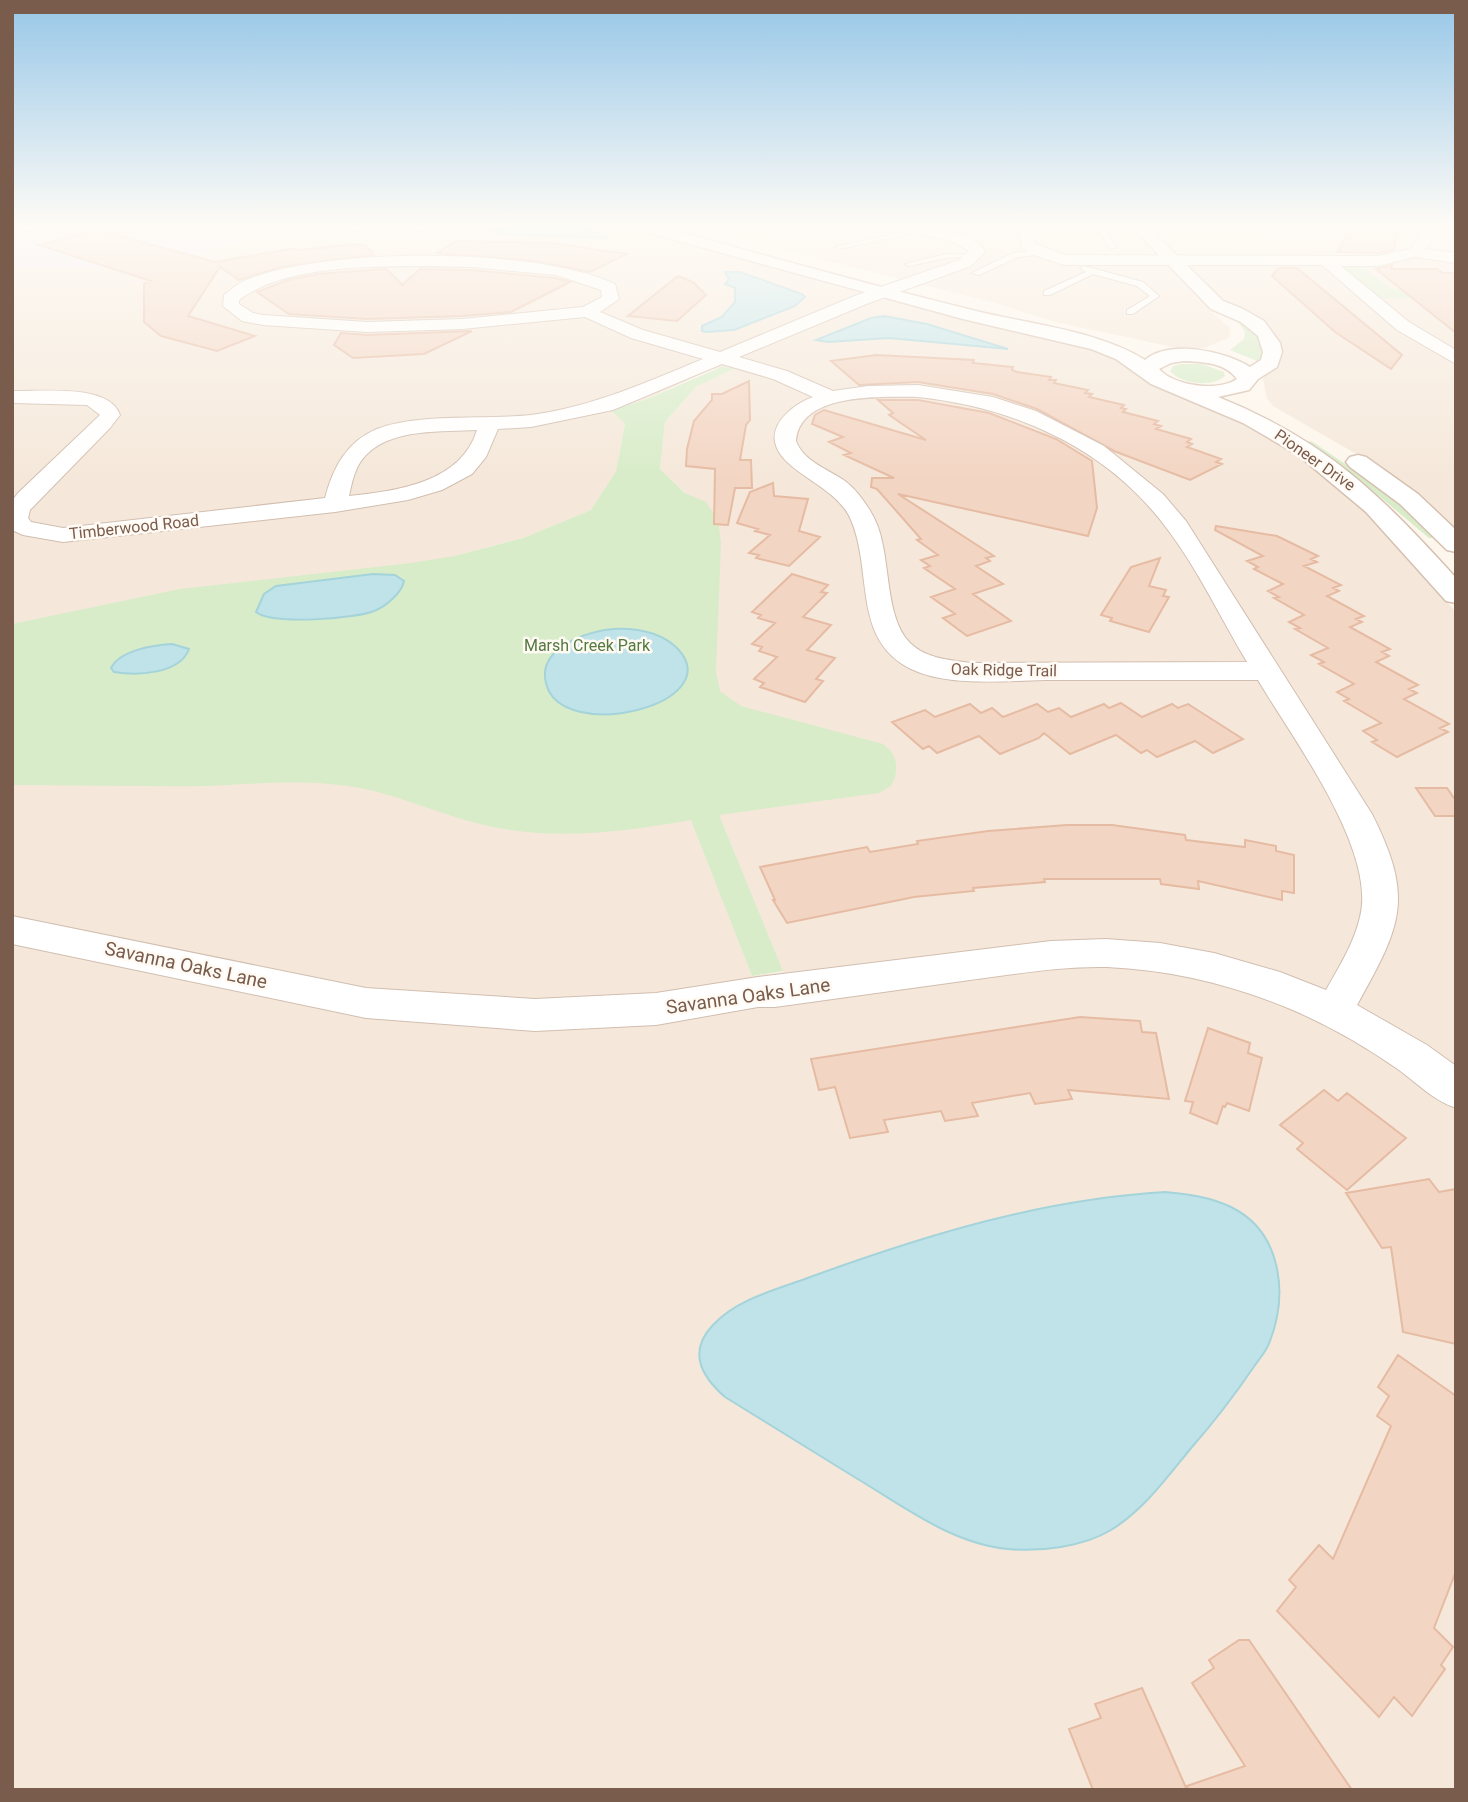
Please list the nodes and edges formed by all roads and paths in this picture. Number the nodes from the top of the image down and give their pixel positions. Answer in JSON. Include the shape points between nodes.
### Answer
{"nodes":[{"id":1,"x":234,"y":309,"type":"edge"},
{"id":2,"x":592,"y":309,"type":"edge"},
{"id":3,"x":841,"y":309,"type":"edge"},
{"id":4,"x":947,"y":309,"type":"edge"},
{"id":5,"x":991,"y":309,"type":"edge"},
{"id":6,"x":1135,"y":309,"type":"edge"},
{"id":7,"x":1215,"y":309,"type":"edge"},
{"id":8,"x":1230,"y":309,"type":"edge"},
{"id":9,"x":1384,"y":309,"type":"edge"},
{"id":10,"x":587,"y":312,"type":"junction"},
{"id":11,"x":1130,"y":312,"type":"dead end"},
{"id":12,"x":1189,"y":355,"type":"junction"},
{"id":13,"x":720,"y":358,"type":"junction"},
{"id":14,"x":1456,"y":358,"type":"edge"},
{"id":15,"x":1149,"y":372,"type":"junction"},
{"id":16,"x":1247,"y":378,"type":"junction"},
{"id":17,"x":1180,"y":387,"type":"junction"},
{"id":18,"x":12,"y":397,"type":"edge"},
{"id":19,"x":832,"y":398,"type":"junction"},
{"id":20,"x":489,"y":425,"type":"junction"},
{"id":21,"x":335,"y":505,"type":"junction"},
{"id":22,"x":14,"y":520,"type":"edge"},
{"id":23,"x":39,"y":533,"type":"junction"},
{"id":24,"x":1456,"y":544,"type":"edge"},
{"id":25,"x":12,"y":547,"type":"edge"},
{"id":26,"x":1456,"y":595,"type":"edge"},
{"id":27,"x":1266,"y":671,"type":"junction"},
{"id":28,"x":12,"y":930,"type":"edge"},
{"id":29,"x":1334,"y":1011,"type":"junction"},
{"id":30,"x":1456,"y":1090,"type":"edge"}],
"edges":[{"from":1,"to":10,"type":"street","via":[[263,320],[357,327],[462,324]]},
{"from":2,"to":10,"type":"street"},
{"from":3,"to":13,"type":"street"},
{"from":4,"to":15,"type":"street","via":[[1102,347]]},
{"from":5,"to":12,"type":"street"},
{"from":6,"to":11,"type":"lane"},
{"from":7,"to":12,"type":"street","via":[[1233,323],[1235,339]]},
{"from":8,"to":16,"type":"street","via":[[1272,342],[1270,363]]},
{"from":9,"to":14,"type":"street"},
{"from":10,"to":13,"type":"street","via":[[638,334]]},
{"from":12,"to":15,"type":"street","via":[[1155,360],[1148,366]]},
{"from":12,"to":16,"type":"street","via":[[1227,362]]},
{"from":13,"to":19,"type":"street","via":[[790,378]]},
{"from":13,"to":20,"type":"street","via":[[606,406]]},
{"from":15,"to":17,"type":"street","name":"Pioneer Drive"},
{"from":16,"to":17,"type":"street","via":[[1237,388]]},
{"from":16,"to":24,"type":"street","name":"Pioneer Drive","via":[[1261,406],[1371,471]]},
{"from":17,"to":26,"type":"street","name":"Pioneer Drive","via":[[1256,421],[1329,465],[1376,506]]},
{"from":18,"to":22,"type":"street","name":"Timberwood Road","via":[[91,399],[102,403],[110,415],[26,498]]},
{"from":19,"to":27,"type":"street","name":"Oak Ridge Trail","via":[[894,390],[963,395],[1014,410],[1088,446],[1128,475],[1171,517]]},
{"from":19,"to":27,"type":"street","name":"Oak Ridge Trail","via":[[798,414],[786,430],[785,442],[798,461],[836,485],[860,511],[886,630],[905,655],[932,667],[971,672]]},
{"from":20,"to":21,"type":"street","name":"Timberwood Road","via":[[481,454],[446,479],[383,499]]},
{"from":20,"to":21,"type":"street","via":[[424,427],[369,441],[357,451],[344,474]]},
{"from":21,"to":23,"type":"street","name":"Timberwood Road","via":[[94,533]]},
{"from":22,"to":23,"type":"street","name":"Timberwood Road"},
{"from":23,"to":25,"type":"street"},
{"from":27,"to":29,"type":"street","name":"Oak Ridge Trail","via":[[1354,814],[1379,869],[1382,909],[1376,933]]},
{"from":28,"to":29,"type":"street","name":"Savanna Oaks Lane","via":[[366,1003],[535,1015],[656,1009],[758,992],[1088,952],[1145,954],[1208,965],[1260,980]]},
{"from":29,"to":30,"type":"street","name":"Savanna Oaks Lane"}]}
